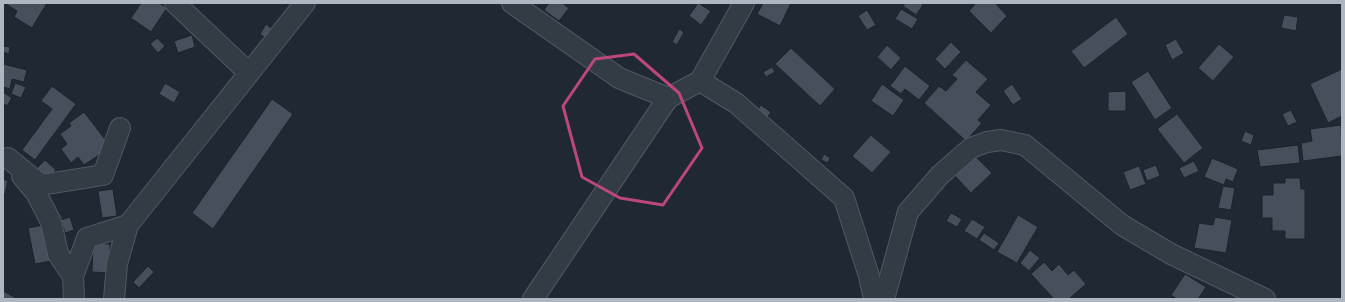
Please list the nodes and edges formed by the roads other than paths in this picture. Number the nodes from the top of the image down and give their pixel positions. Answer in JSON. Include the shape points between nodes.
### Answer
{"nodes":[{"id":1,"x":175,"y":3,"type":"edge"},
{"id":2,"x":305,"y":3,"type":"edge"},
{"id":3,"x":512,"y":3,"type":"edge"},
{"id":4,"x":744,"y":3,"type":"edge"},
{"id":5,"x":249,"y":73,"type":"junction"},
{"id":6,"x":700,"y":81,"type":"junction"},
{"id":7,"x":668,"y":98,"type":"junction"},
{"id":8,"x":120,"y":128,"type":"dead end"},
{"id":9,"x":5,"y":157,"type":"edge"},
{"id":10,"x":128,"y":225,"type":"junction"},
{"id":11,"x":73,"y":276,"type":"junction"},
{"id":12,"x":74,"y":299,"type":"edge"},
{"id":13,"x":114,"y":299,"type":"edge"},
{"id":14,"x":533,"y":299,"type":"edge"},
{"id":15,"x":874,"y":299,"type":"edge"},
{"id":16,"x":884,"y":299,"type":"edge"},
{"id":17,"x":1265,"y":299,"type":"edge"}],
"edges":[{"from":1,"to":5,"type":"street"},
{"from":2,"to":5,"type":"street"},
{"from":3,"to":7,"type":"street","via":[[619,78]]},
{"from":4,"to":6,"type":"street"},
{"from":5,"to":10,"type":"street"},
{"from":6,"to":7,"type":"street"},
{"from":6,"to":15,"type":"street","via":[[736,103],[844,198]]},
{"from":7,"to":14,"type":"street"},
{"from":8,"to":9,"type":"street","via":[[103,175],[41,185]]},
{"from":9,"to":11,"type":"street","via":[[36,193],[51,222],[58,254]]},
{"from":10,"to":11,"type":"street","via":[[87,238]]},
{"from":10,"to":13,"type":"street","via":[[117,264]]},
{"from":11,"to":12,"type":"street"},
{"from":16,"to":17,"type":"street","via":[[908,212],[940,174],[971,148],[1001,140],[1025,145],[1122,226],[1171,254]]}]}
